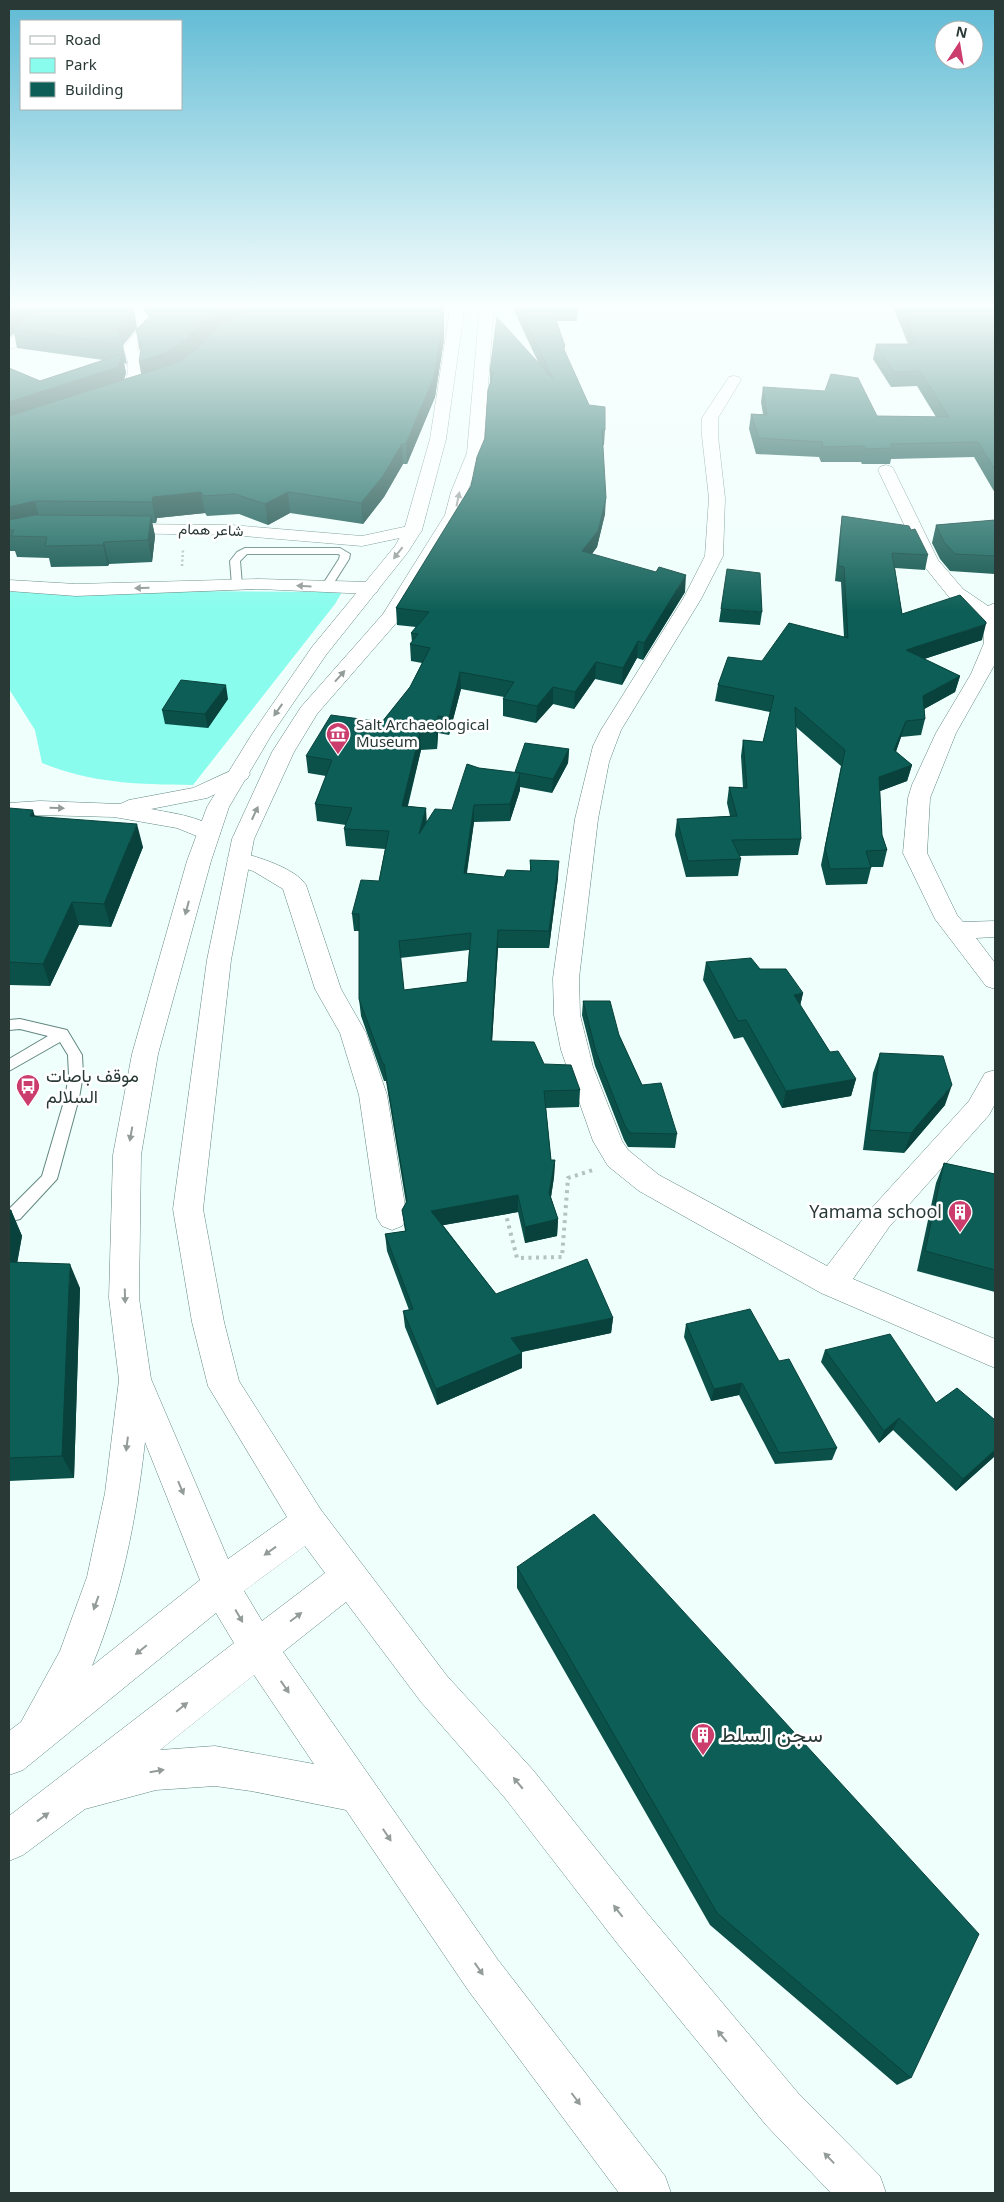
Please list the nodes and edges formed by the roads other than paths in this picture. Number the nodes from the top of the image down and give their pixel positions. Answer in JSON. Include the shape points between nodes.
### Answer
{"nodes":[{"id":1,"x":443,"y":407,"type":"edge"},
{"id":2,"x":478,"y":407,"type":"edge"},
{"id":3,"x":717,"y":407,"type":"edge"},
{"id":4,"x":886,"y":470,"type":"dead end"},
{"id":5,"x":97,"y":529,"type":"edge"},
{"id":6,"x":413,"y":530,"type":"junction"},
{"id":7,"x":237,"y":585,"type":"junction"},
{"id":8,"x":9,"y":586,"type":"edge"},
{"id":9,"x":326,"y":587,"type":"junction"},
{"id":10,"x":370,"y":588,"type":"junction"},
{"id":11,"x":408,"y":590,"type":"junction"},
{"id":12,"x":993,"y":612,"type":"edge"},
{"id":13,"x":994,"y":642,"type":"edge"},
{"id":14,"x":239,"y":774,"type":"junction"},
{"id":15,"x":9,"y":810,"type":"edge"},
{"id":16,"x":114,"y":810,"type":"junction"},
{"id":17,"x":209,"y":834,"type":"junction"},
{"id":18,"x":239,"y":859,"type":"junction"},
{"id":19,"x":995,"y":929,"type":"edge"},
{"id":20,"x":957,"y":931,"type":"junction"},
{"id":21,"x":995,"y":980,"type":"edge"},
{"id":22,"x":9,"y":1025,"type":"edge"},
{"id":23,"x":62,"y":1034,"type":"junction"},
{"id":24,"x":9,"y":1066,"type":"edge"},
{"id":25,"x":995,"y":1080,"type":"edge"},
{"id":26,"x":9,"y":1214,"type":"edge"},
{"id":27,"x":392,"y":1218,"type":"dead end"},
{"id":28,"x":832,"y":1284,"type":"junction"},
{"id":29,"x":995,"y":1354,"type":"edge"},
{"id":30,"x":135,"y":1379,"type":"junction"},
{"id":31,"x":309,"y":1522,"type":"junction"},
{"id":32,"x":349,"y":1577,"type":"junction"},
{"id":33,"x":221,"y":1586,"type":"junction"},
{"id":34,"x":257,"y":1647,"type":"junction"},
{"id":35,"x":17,"y":1744,"type":"edge"},
{"id":36,"x":76,"y":1793,"type":"junction"},
{"id":37,"x":360,"y":1794,"type":"junction"},
{"id":38,"x":9,"y":1841,"type":"edge"},
{"id":39,"x":648,"y":2193,"type":"edge"},
{"id":40,"x":863,"y":2193,"type":"edge"}],
"edges":[{"from":1,"to":6,"type":"street","via":[[438,439]]},
{"from":11,"to":2,"type":"street","one_way":true,"via":[[454,515],[459,492],[475,453]]},
{"from":3,"to":28,"type":"street","via":[[710,418],[717,498],[714,556],[692,599],[604,744],[583,832],[564,1000],[581,1074],[614,1153],[629,1169]]},
{"from":4,"to":12,"type":"street","via":[[930,562],[956,593]]},
{"from":5,"to":6,"type":"street","name":"شاعر همام","via":[[231,530],[362,541]]},
{"from":6,"to":10,"type":"street","one_way":true},
{"from":7,"to":8,"type":"street","one_way":true,"via":[[76,590]]},
{"from":9,"to":7,"type":"street","one_way":true},
{"from":7,"to":9,"type":"lane","via":[[233,562],[245,551],[345,554]]},
{"from":9,"to":10,"type":"street"},
{"from":10,"to":11,"type":"street"},
{"from":10,"to":14,"type":"street","one_way":true,"via":[[319,651],[262,734]]},
{"from":18,"to":11,"type":"street","one_way":true,"via":[[243,839],[279,761],[308,711],[391,617]]},
{"from":12,"to":13,"type":"street"},
{"from":13,"to":20,"type":"street","via":[[976,686],[946,733],[919,798],[915,853],[937,902]]},
{"from":14,"to":16,"type":"street","via":[[199,793]]},
{"from":14,"to":17,"type":"street","via":[[218,807]]},
{"from":15,"to":16,"type":"street","one_way":true},
{"from":16,"to":17,"type":"street","via":[[183,822]]},
{"from":17,"to":30,"type":"street","one_way":true,"via":[[145,1054],[127,1155],[124,1298]]},
{"from":18,"to":27,"type":"street","via":[[261,866],[294,886],[328,989],[353,1033],[373,1095]]},
{"from":18,"to":31,"type":"street","via":[[219,960],[188,1209],[208,1322],[224,1386]]},
{"from":19,"to":20,"type":"street"},
{"from":20,"to":21,"type":"street"},
{"from":22,"to":23,"type":"lane","via":[[20,1024]]},
{"from":23,"to":24,"type":"lane"},
{"from":23,"to":26,"type":"lane","via":[[75,1055],[76,1074],[58,1152],[49,1179],[14,1214]]},
{"from":25,"to":28,"type":"street","via":[[979,1108],[878,1218]]},
{"from":28,"to":29,"type":"street"},
{"from":30,"to":33,"type":"street","one_way":true},
{"from":30,"to":35,"type":"street","one_way":true,"via":[[122,1493],[105,1578],[75,1661]]},
{"from":31,"to":32,"type":"street"},
{"from":31,"to":33,"type":"street","one_way":true},
{"from":34,"to":32,"type":"street","one_way":true},
{"from":40,"to":32,"type":"street","one_way":true,"via":[[782,2109],[632,1928],[519,1784],[434,1689]]},
{"from":33,"to":34,"type":"street","one_way":true},
{"from":33,"to":35,"type":"street","one_way":true},
{"from":36,"to":34,"type":"street","one_way":true},
{"from":34,"to":37,"type":"street","one_way":true},
{"from":36,"to":37,"type":"street","one_way":true,"via":[[156,1770],[215,1766]]},
{"from":38,"to":36,"type":"street","one_way":true},
{"from":37,"to":39,"type":"street","one_way":true,"via":[[483,1974]]}]}
